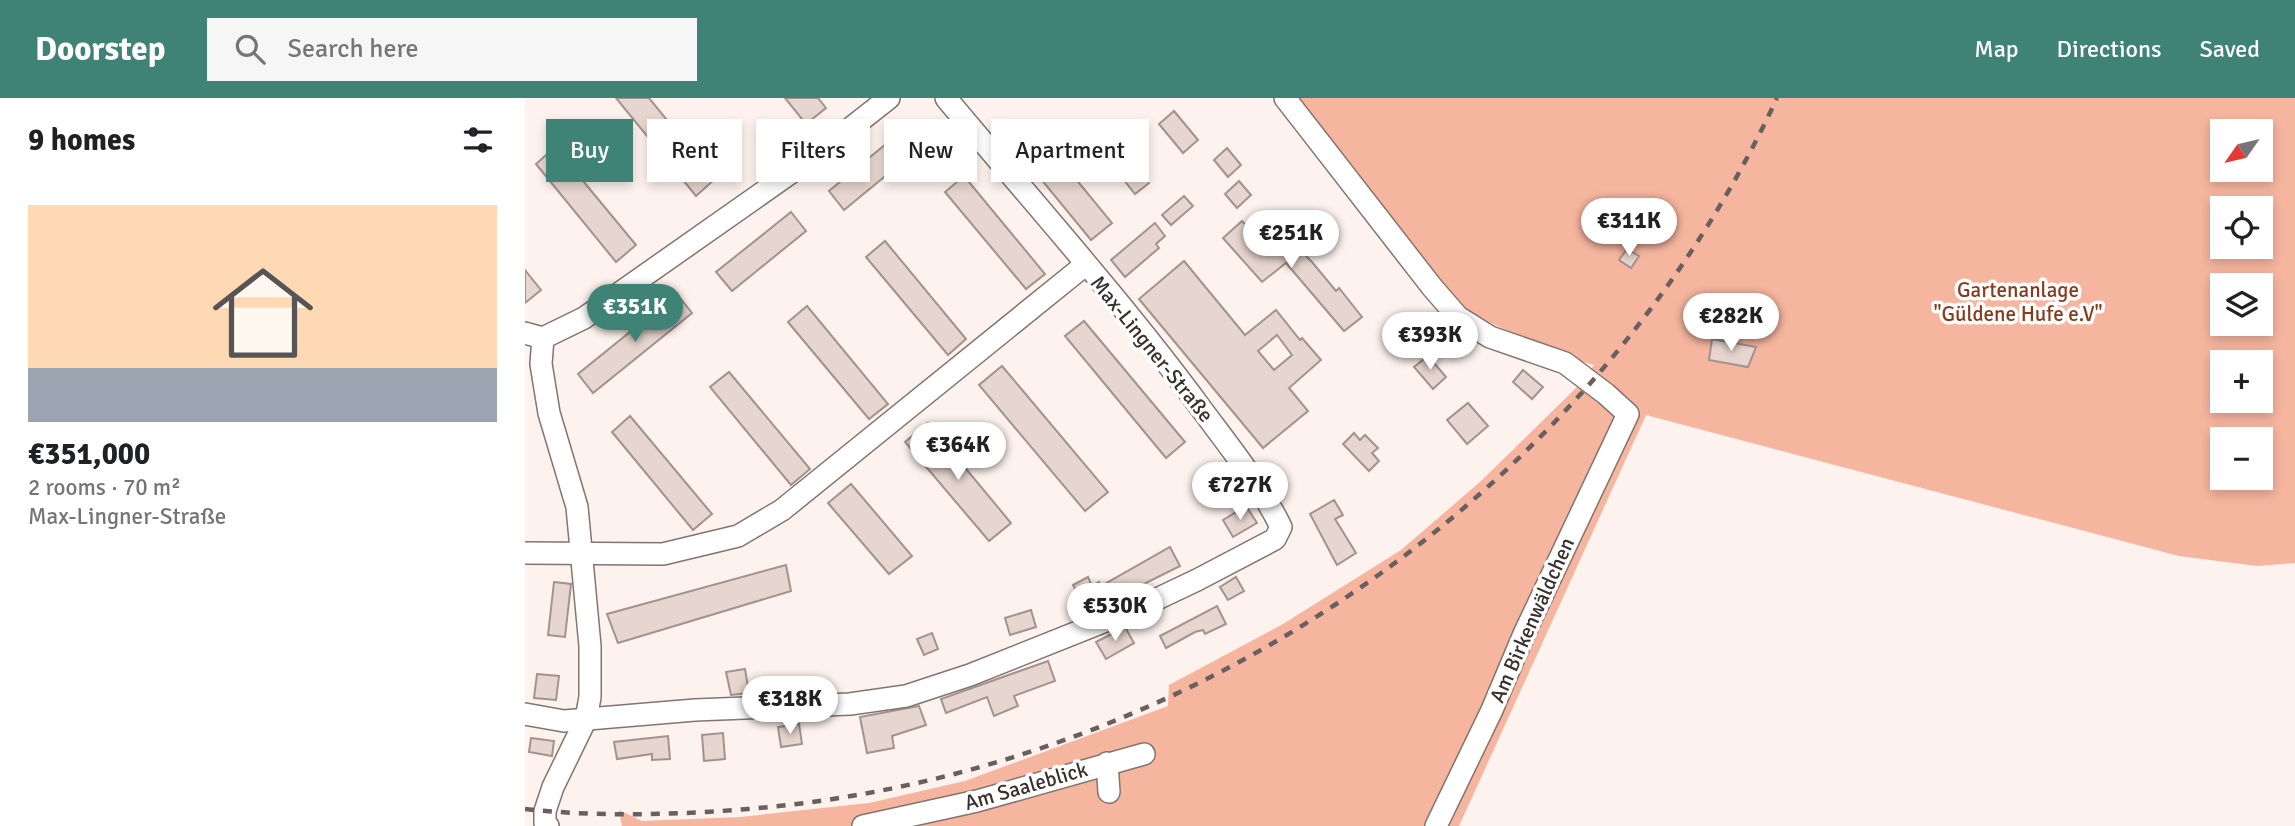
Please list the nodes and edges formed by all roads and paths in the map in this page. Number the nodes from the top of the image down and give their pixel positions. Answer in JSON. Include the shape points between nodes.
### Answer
{"nodes":[{"id":1,"x":890,"y":98,"type":"edge"},
{"id":2,"x":946,"y":98,"type":"edge"},
{"id":3,"x":1285,"y":98,"type":"edge"},
{"id":4,"x":1085,"y":265,"type":"junction"},
{"id":5,"x":534,"y":335,"type":"edge"},
{"id":6,"x":525,"y":553,"type":"edge"},
{"id":7,"x":581,"y":553,"type":"junction"},
{"id":8,"x":525,"y":714,"type":"edge"},
{"id":9,"x":586,"y":719,"type":"junction"},
{"id":10,"x":1144,"y":754,"type":"dead end"},
{"id":11,"x":1107,"y":763,"type":"junction"},
{"id":12,"x":1109,"y":792,"type":"dead end"},
{"id":13,"x":548,"y":826,"type":"edge"},
{"id":14,"x":863,"y":826,"type":"edge"},
{"id":15,"x":1436,"y":826,"type":"edge"}],
"edges":[{"from":1,"to":5,"type":"street","via":[[584,318]]},
{"from":2,"to":4,"type":"street","name":"Max-Lingner-Straße"},
{"from":3,"to":15,"type":"street","name":"Am Birkenwäldchen","via":[[1458,317],[1490,337],[1565,363],[1628,414]]},
{"from":4,"to":7,"type":"street","name":"Max-Lingner-Straße","via":[[782,510],[738,536],[663,554]]},
{"from":4,"to":9,"type":"street","name":"Max-Lingner-Straße","via":[[1170,367],[1244,467],[1281,527],[1275,539],[1138,608],[906,696],[851,704]]},
{"from":5,"to":7,"type":"street","via":[[549,413],[577,507]]},
{"from":6,"to":7,"type":"street","name":"Max-Lingner-Straße"},
{"from":7,"to":9,"type":"street","via":[[590,646]]},
{"from":8,"to":9,"type":"street","via":[[564,721]]},
{"from":9,"to":13,"type":"street","via":[[550,794],[545,811]]},
{"from":10,"to":11,"type":"street","name":"Am Saaleblick"},
{"from":11,"to":12,"type":"street"},
{"from":11,"to":14,"type":"street","name":"Am Saaleblick","via":[[977,802]]}]}
